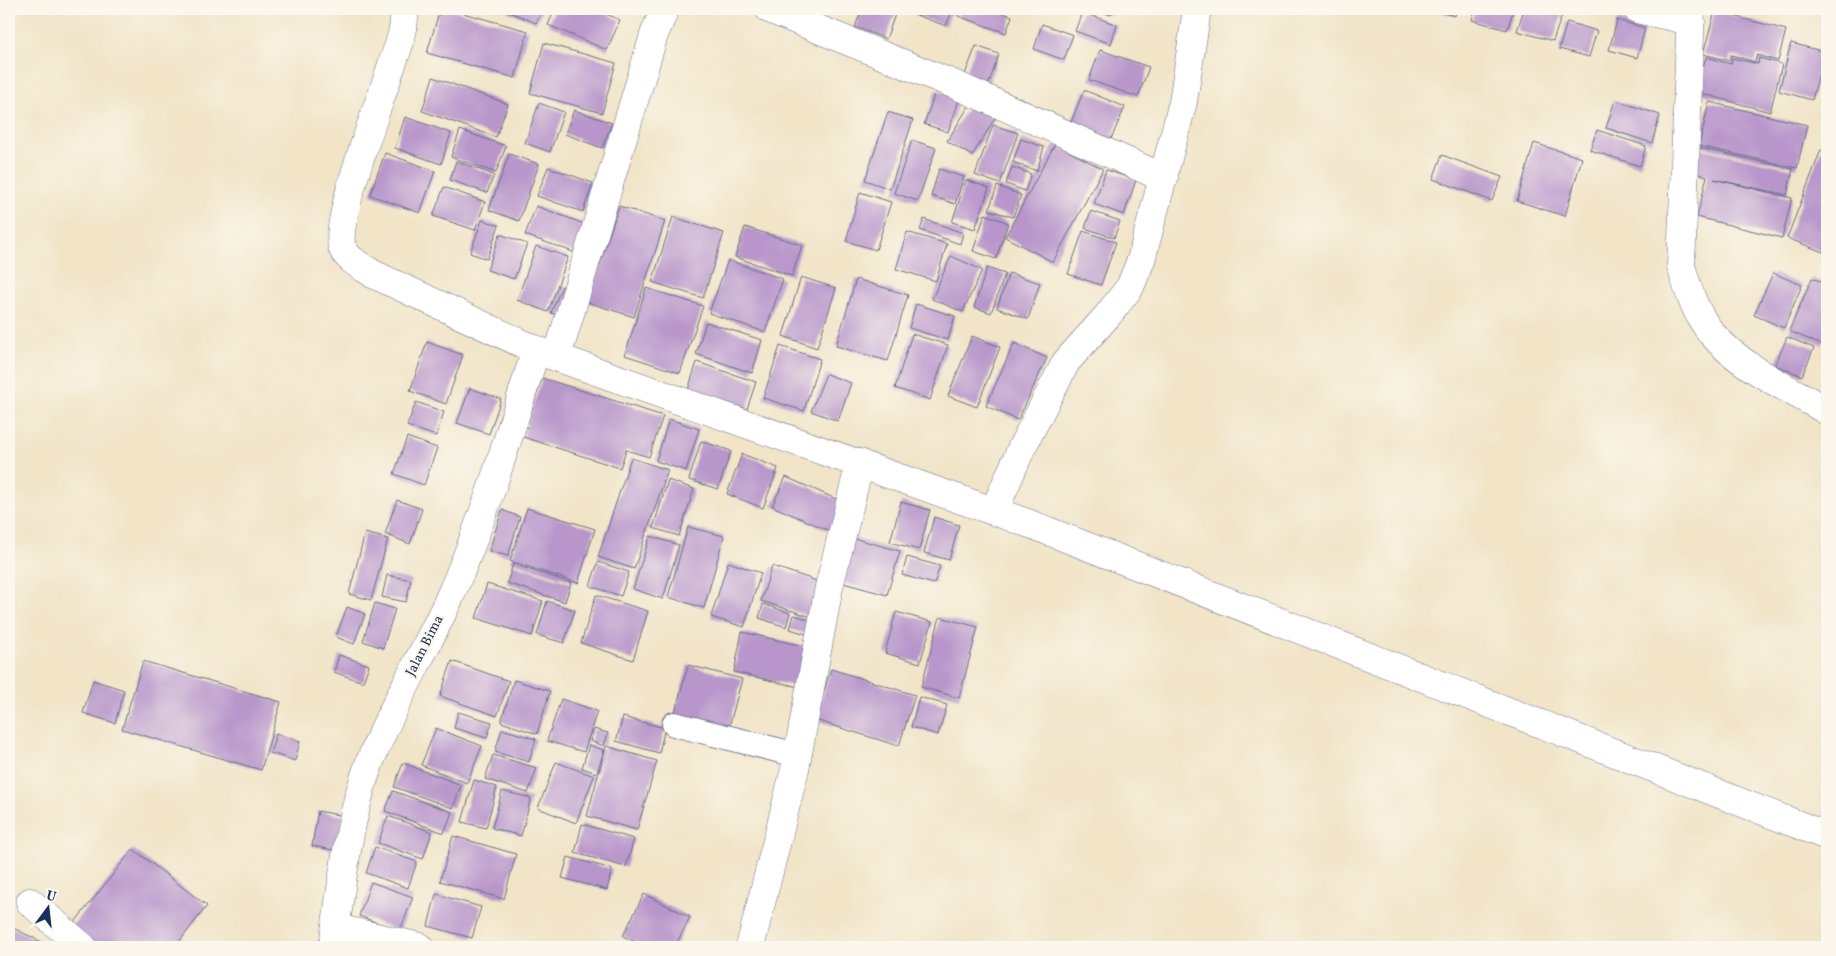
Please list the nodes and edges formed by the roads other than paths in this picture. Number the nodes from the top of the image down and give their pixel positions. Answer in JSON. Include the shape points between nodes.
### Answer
{"nodes":[{"id":1,"x":403,"y":9,"type":"edge"},
{"id":2,"x":665,"y":9,"type":"edge"},
{"id":3,"x":769,"y":9,"type":"edge"},
{"id":4,"x":1197,"y":9,"type":"edge"},
{"id":5,"x":1637,"y":9,"type":"edge"},
{"id":6,"x":1691,"y":15,"type":"edge"},
{"id":7,"x":1164,"y":178,"type":"junction"},
{"id":8,"x":547,"y":353,"type":"junction"},
{"id":9,"x":1827,"y":411,"type":"edge"},
{"id":10,"x":860,"y":463,"type":"junction"},
{"id":11,"x":994,"y":511,"type":"junction"},
{"id":12,"x":674,"y":724,"type":"dead end"},
{"id":13,"x":797,"y":756,"type":"junction"},
{"id":14,"x":1827,"y":836,"type":"edge"},
{"id":15,"x":30,"y":902,"type":"dead end"},
{"id":16,"x":334,"y":938,"type":"edge"},
{"id":17,"x":83,"y":947,"type":"edge"},
{"id":18,"x":420,"y":947,"type":"edge"},
{"id":19,"x":750,"y":947,"type":"edge"}],
"edges":[{"from":1,"to":8,"type":"street","via":[[400,41],[346,199],[342,246],[352,260],[373,274]]},
{"from":2,"to":8,"type":"street","name":"Jalan Bima"},
{"from":3,"to":7,"type":"street","via":[[958,86]]},
{"from":4,"to":7,"type":"street","via":[[1183,102]]},
{"from":5,"to":6,"type":"street"},
{"from":6,"to":9,"type":"street","via":[[1681,266],[1689,293],[1705,323],[1731,352]]},
{"from":7,"to":11,"type":"street","via":[[1130,287],[1066,362],[1026,439]]},
{"from":8,"to":10,"type":"street"},
{"from":8,"to":16,"type":"street","name":"Jalan Bima","via":[[452,593],[370,760],[355,812]]},
{"from":10,"to":11,"type":"street"},
{"from":10,"to":13,"type":"street","via":[[839,542]]},
{"from":11,"to":14,"type":"street"},
{"from":12,"to":13,"type":"lane"},
{"from":13,"to":19,"type":"street"},
{"from":15,"to":17,"type":"street"},
{"from":16,"to":18,"type":"street"}]}
